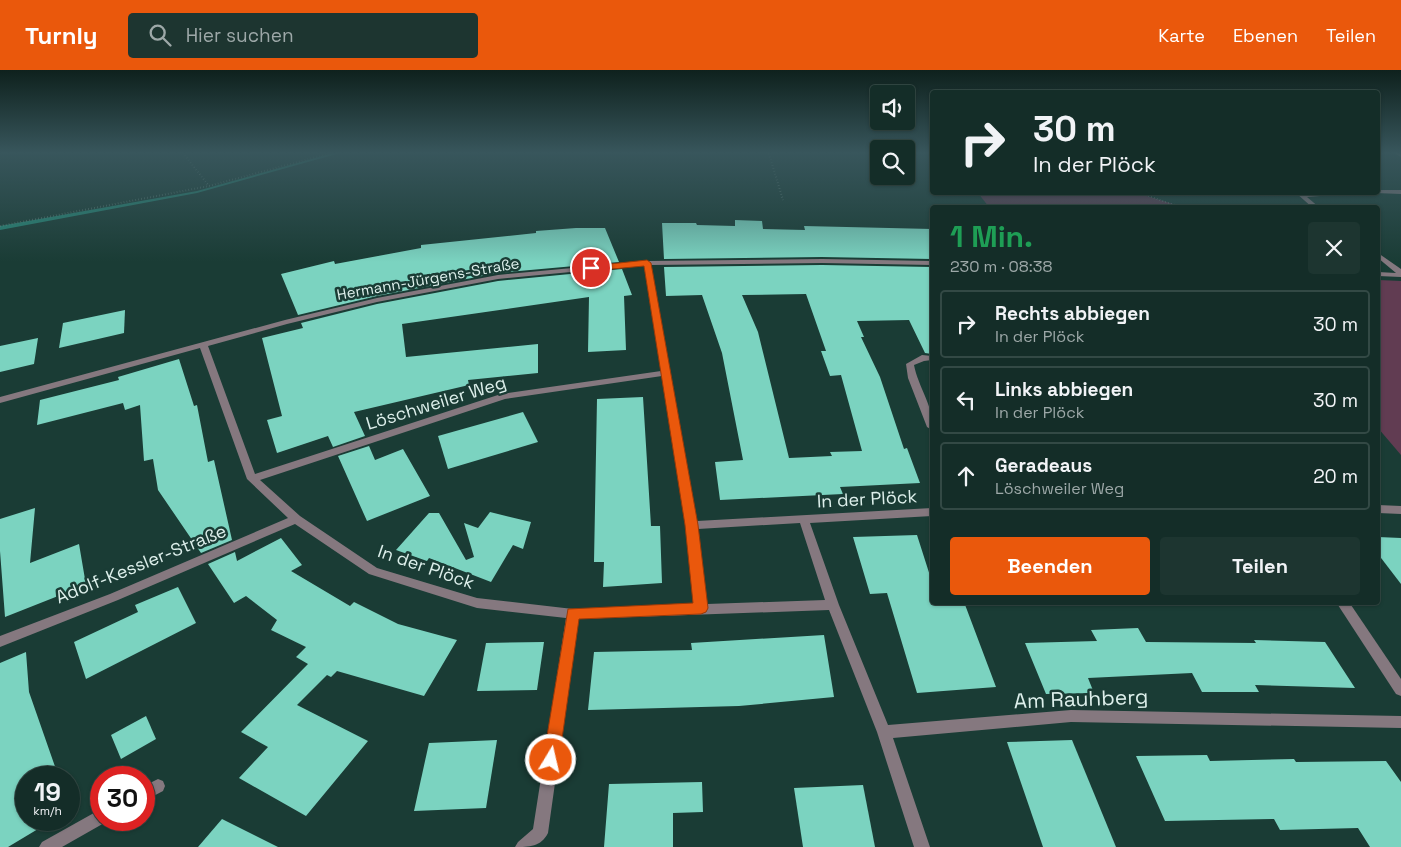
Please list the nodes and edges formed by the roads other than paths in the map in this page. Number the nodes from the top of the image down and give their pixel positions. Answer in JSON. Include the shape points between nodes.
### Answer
{"nodes":[{"id":1,"x":1380,"y":192,"type":"edge"},
{"id":2,"x":1401,"y":192,"type":"edge"},
{"id":3,"x":1300,"y":195,"type":"edge"},
{"id":4,"x":1313,"y":205,"type":"edge"},
{"id":5,"x":1380,"y":257,"type":"edge"},
{"id":6,"x":647,"y":263,"type":"junction"},
{"id":7,"x":930,"y":263,"type":"edge"},
{"id":8,"x":1380,"y":274,"type":"edge"},
{"id":9,"x":1401,"y":274,"type":"edge"},
{"id":10,"x":203,"y":344,"type":"junction"},
{"id":11,"x":930,"y":358,"type":"edge"},
{"id":12,"x":665,"y":373,"type":"junction"},
{"id":13,"x":0,"y":400,"type":"edge"},
{"id":14,"x":930,"y":422,"type":"edge"},
{"id":15,"x":252,"y":479,"type":"junction"},
{"id":16,"x":1380,"y":509,"type":"edge"},
{"id":17,"x":1401,"y":510,"type":"edge"},
{"id":18,"x":930,"y":512,"type":"edge"},
{"id":19,"x":296,"y":520,"type":"junction"},
{"id":20,"x":804,"y":520,"type":"junction"},
{"id":21,"x":692,"y":525,"type":"junction"},
{"id":22,"x":1344,"y":605,"type":"edge"},
{"id":23,"x":833,"y":606,"type":"junction"},
{"id":24,"x":701,"y":608,"type":"junction"},
{"id":25,"x":573,"y":614,"type":"junction"},
{"id":26,"x":0,"y":642,"type":"edge"},
{"id":27,"x":1401,"y":690,"type":"edge"},
{"id":28,"x":1401,"y":722,"type":"edge"},
{"id":29,"x":884,"y":732,"type":"junction"},
{"id":30,"x":158,"y":786,"type":"dead end"},
{"id":31,"x":155,"y":788,"type":"edge"},
{"id":32,"x":90,"y":823,"type":"edge"},
{"id":33,"x":47,"y":847,"type":"edge"},
{"id":34,"x":523,"y":847,"type":"edge"},
{"id":35,"x":922,"y":847,"type":"edge"}],
"edges":[{"from":1,"to":2,"type":"street"},
{"from":3,"to":4,"type":"street"},
{"from":5,"to":9,"type":"street"},
{"from":6,"to":7,"type":"street","name":"Hermann-Jürgens-Straße"},
{"from":6,"to":10,"type":"street","name":"Hermann-Jürgens-Straße","via":[[498,277],[377,300]]},
{"from":6,"to":12,"type":"street"},
{"from":8,"to":9,"type":"street"},
{"from":10,"to":13,"type":"street","name":"Hermann-Jürgens-Straße"},
{"from":10,"to":15,"type":"street","name":"In der Plöck"},
{"from":11,"to":14,"type":"street","via":[[910,364],[912,378]]},
{"from":12,"to":15,"type":"street","name":"Löschweiler Weg","via":[[504,396]]},
{"from":12,"to":21,"type":"street"},
{"from":15,"to":19,"type":"street","name":"In der Plöck"},
{"from":16,"to":17,"type":"street"},
{"from":18,"to":20,"type":"street","name":"In der Plöck"},
{"from":19,"to":25,"type":"street","name":"In der Plöck","via":[[373,571],[477,604]]},
{"from":19,"to":26,"type":"street","name":"Adolf-Kessler-Straße"},
{"from":20,"to":21,"type":"street","name":"In der Plöck"},
{"from":20,"to":23,"type":"street","name":"In der Plöck"},
{"from":21,"to":24,"type":"street"},
{"from":22,"to":27,"type":"street"},
{"from":23,"to":24,"type":"street","name":"In der Plöck"},
{"from":23,"to":29,"type":"street","name":"In der Plöck"},
{"from":24,"to":25,"type":"street","name":"In der Plöck"},
{"from":25,"to":34,"type":"street","via":[[540,833]]},
{"from":28,"to":29,"type":"street","name":"Am Rauhberg","via":[[1071,716]]},
{"from":29,"to":35,"type":"street"},
{"from":30,"to":31,"type":"street"},
{"from":32,"to":33,"type":"street"}]}
